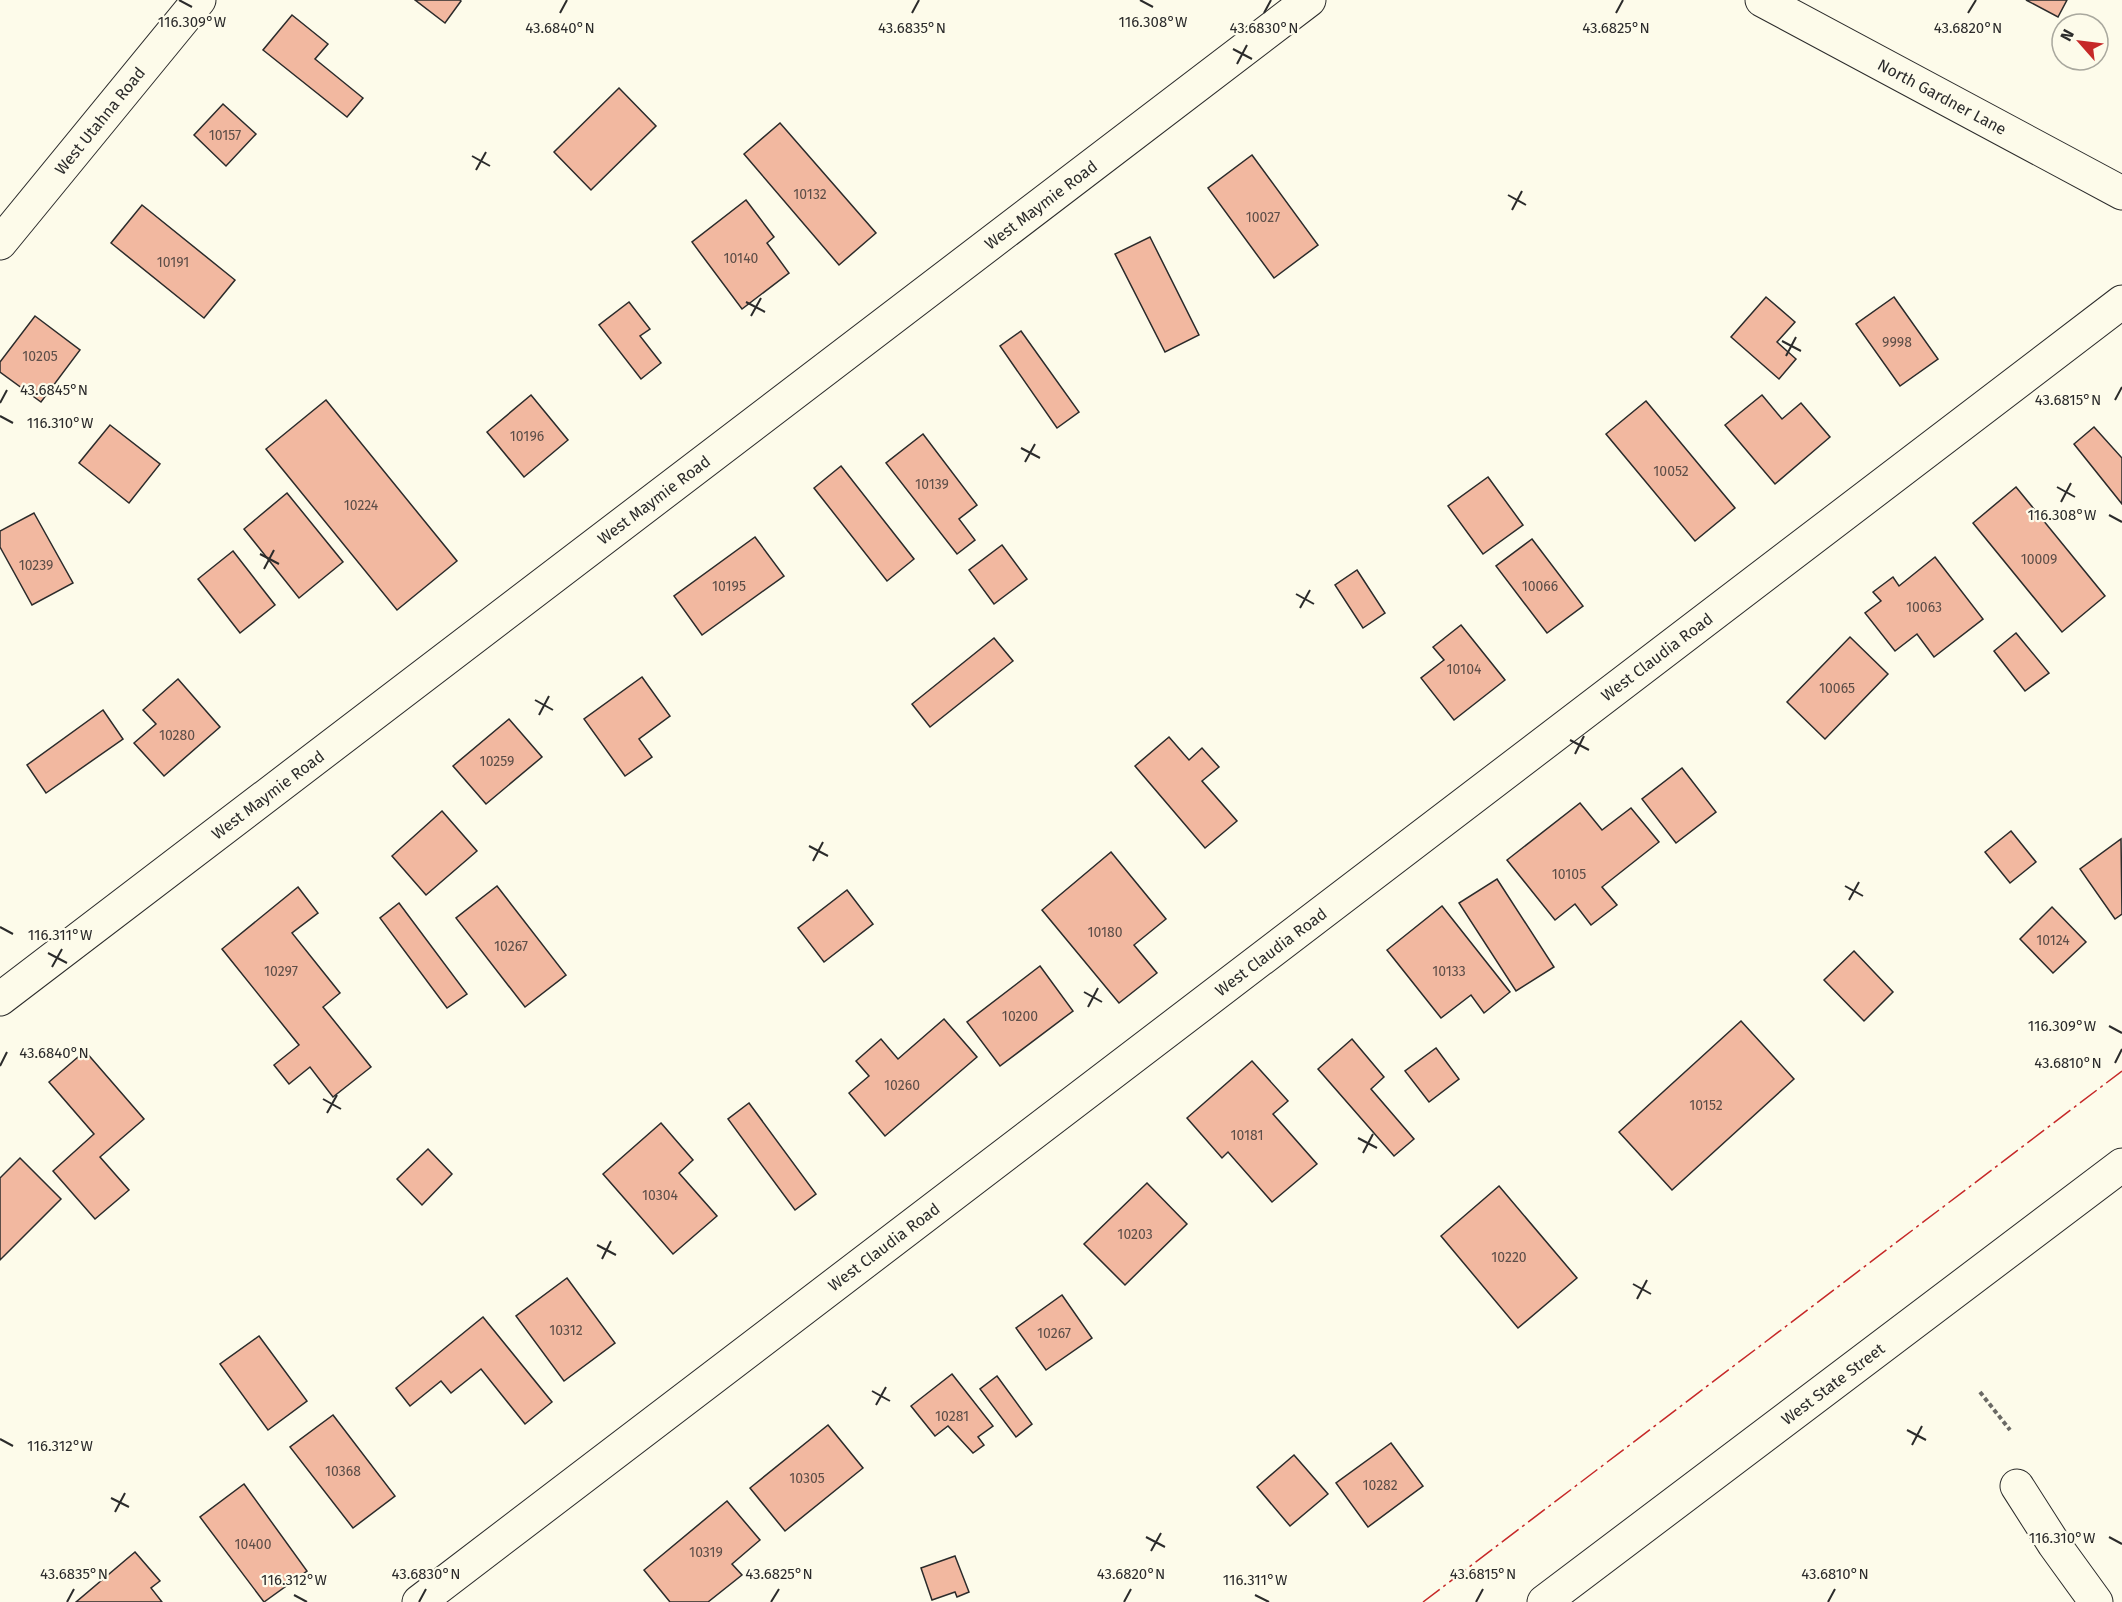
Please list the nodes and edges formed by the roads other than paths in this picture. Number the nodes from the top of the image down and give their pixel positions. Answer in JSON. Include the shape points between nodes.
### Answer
{"nodes":[{"id":1,"x":199,"y":0,"type":"edge"},
{"id":2,"x":1309,"y":0,"type":"edge"},
{"id":3,"x":1762,"y":0,"type":"edge"},
{"id":4,"x":2122,"y":193,"type":"edge"},
{"id":5,"x":0,"y":243,"type":"edge"},
{"id":6,"x":2122,"y":302,"type":"edge"},
{"id":7,"x":0,"y":999,"type":"edge"},
{"id":8,"x":2122,"y":1165,"type":"edge"},
{"id":9,"x":2017,"y":1486,"type":"dead end"},
{"id":10,"x":420,"y":1602,"type":"edge"},
{"id":11,"x":1544,"y":1602,"type":"edge"},
{"id":12,"x":2096,"y":1602,"type":"edge"}],
"edges":[{"from":1,"to":5,"type":"street","name":"West Utahna Road"},
{"from":2,"to":7,"type":"street","name":"West Maymie Road"},
{"from":3,"to":4,"type":"street","name":"North Gardner Lane"},
{"from":6,"to":10,"type":"street","name":"West Claudia Road"},
{"from":8,"to":11,"type":"street","name":"West State Street"},
{"from":9,"to":12,"type":"street"}]}
